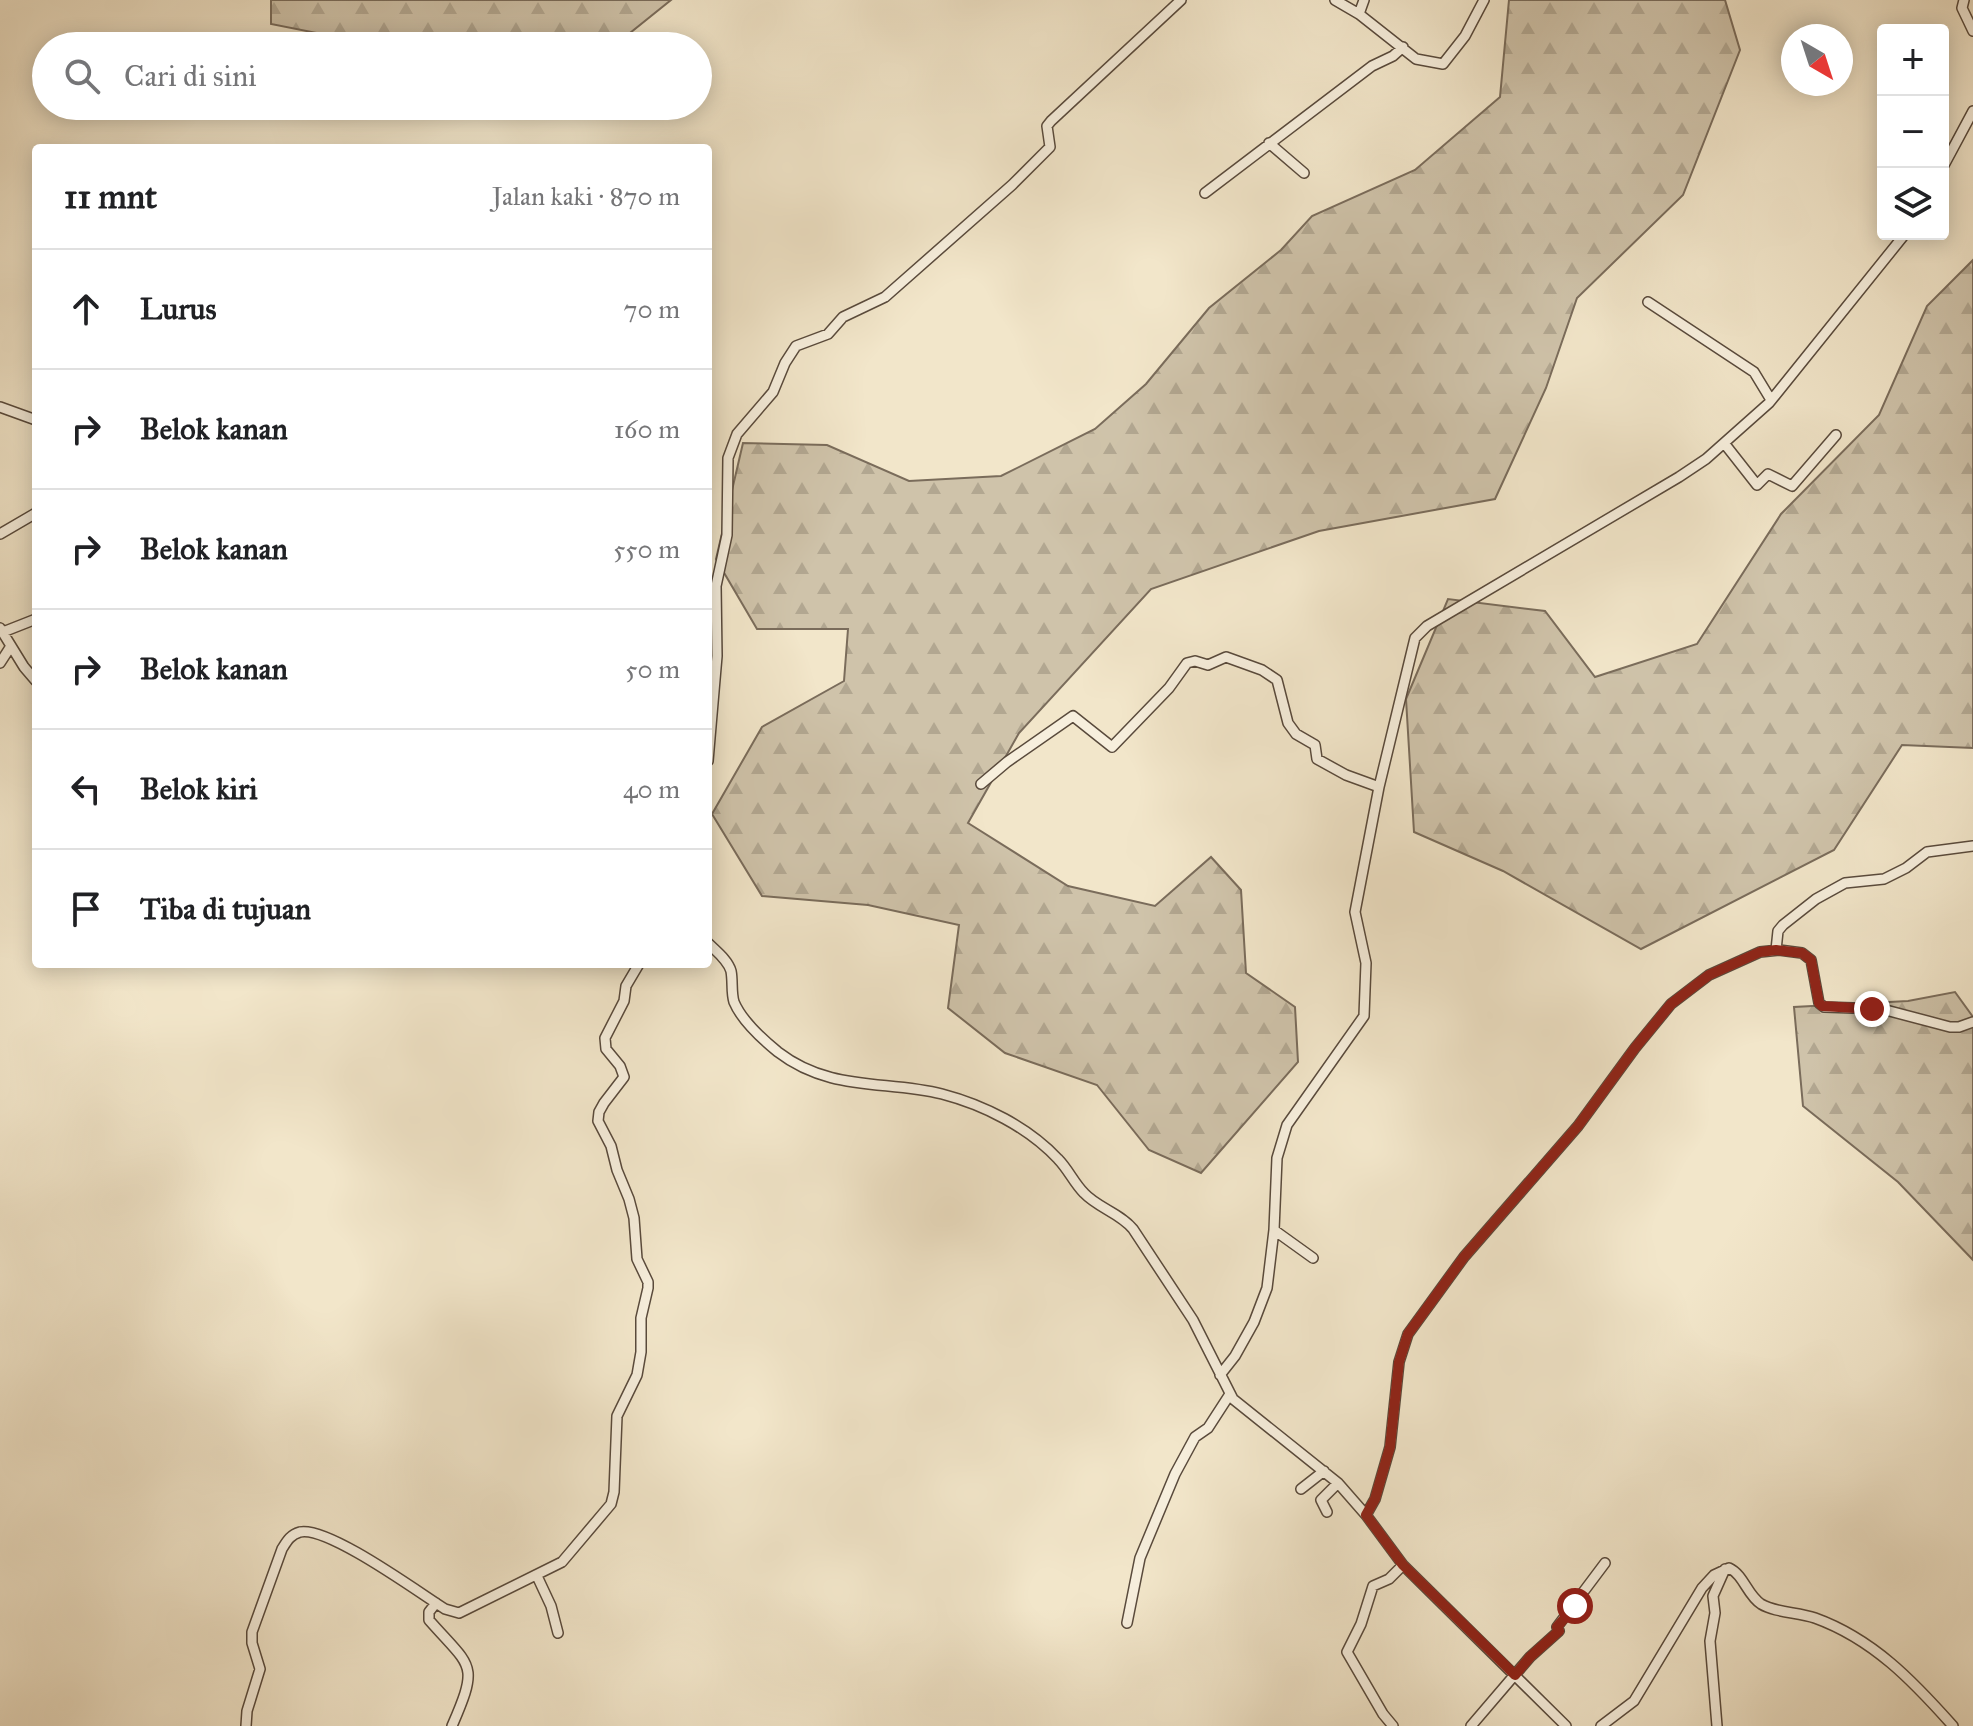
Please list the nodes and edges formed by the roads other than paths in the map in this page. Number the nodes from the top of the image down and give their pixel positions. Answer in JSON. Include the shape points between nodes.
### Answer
{"nodes":[{"id":1,"x":1181,"y":0,"type":"edge"},
{"id":2,"x":1335,"y":0,"type":"edge"},
{"id":3,"x":1364,"y":0,"type":"edge"},
{"id":4,"x":1484,"y":0,"type":"edge"},
{"id":5,"x":1962,"y":1,"type":"edge"},
{"id":6,"x":1359,"y":14,"type":"junction"},
{"id":7,"x":1973,"y":31,"type":"edge"},
{"id":8,"x":1403,"y":47,"type":"junction"},
{"id":9,"x":1973,"y":111,"type":"edge"},
{"id":10,"x":1269,"y":143,"type":"junction"},
{"id":11,"x":1949,"y":156,"type":"edge"},
{"id":12,"x":1304,"y":173,"type":"dead end"},
{"id":13,"x":1205,"y":193,"type":"dead end"},
{"id":14,"x":1900,"y":240,"type":"edge"},
{"id":15,"x":1648,"y":302,"type":"dead end"},
{"id":16,"x":1771,"y":400,"type":"junction"},
{"id":17,"x":0,"y":407,"type":"edge"},
{"id":18,"x":32,"y":419,"type":"edge"},
{"id":19,"x":1836,"y":435,"type":"dead end"},
{"id":20,"x":1724,"y":443,"type":"junction"},
{"id":21,"x":32,"y":515,"type":"edge"},
{"id":22,"x":0,"y":534,"type":"edge"},
{"id":23,"x":32,"y":620,"type":"edge"},
{"id":24,"x":1,"y":630,"type":"edge"},
{"id":25,"x":11,"y":646,"type":"junction"},
{"id":26,"x":0,"y":663,"type":"edge"},
{"id":27,"x":32,"y":675,"type":"edge"},
{"id":28,"x":712,"y":714,"type":"edge"},
{"id":29,"x":981,"y":784,"type":"dead end"},
{"id":30,"x":1379,"y":787,"type":"junction"},
{"id":31,"x":1973,"y":846,"type":"edge"},
{"id":32,"x":712,"y":947,"type":"edge"},
{"id":33,"x":1776,"y":950,"type":"junction"},
{"id":34,"x":637,"y":968,"type":"edge"},
{"id":35,"x":1973,"y":1022,"type":"edge"},
{"id":36,"x":1274,"y":1230,"type":"junction"},
{"id":37,"x":1313,"y":1258,"type":"dead end"},
{"id":38,"x":1220,"y":1375,"type":"junction"},
{"id":39,"x":1230,"y":1394,"type":"junction"},
{"id":40,"x":1324,"y":1471,"type":"junction"},
{"id":41,"x":1338,"y":1483,"type":"junction"},
{"id":42,"x":1301,"y":1489,"type":"dead end"},
{"id":43,"x":1327,"y":1512,"type":"dead end"},
{"id":44,"x":1366,"y":1515,"type":"junction"},
{"id":45,"x":1605,"y":1563,"type":"dead end"},
{"id":46,"x":1403,"y":1565,"type":"junction"},
{"id":47,"x":1725,"y":1569,"type":"junction"},
{"id":48,"x":537,"y":1576,"type":"junction"},
{"id":49,"x":436,"y":1603,"type":"junction"},
{"id":50,"x":1127,"y":1623,"type":"dead end"},
{"id":51,"x":558,"y":1633,"type":"dead end"},
{"id":52,"x":1515,"y":1675,"type":"junction"},
{"id":53,"x":246,"y":1726,"type":"edge"},
{"id":54,"x":452,"y":1726,"type":"edge"},
{"id":55,"x":1393,"y":1726,"type":"edge"},
{"id":56,"x":1471,"y":1726,"type":"edge"},
{"id":57,"x":1566,"y":1726,"type":"edge"},
{"id":58,"x":1601,"y":1726,"type":"edge"},
{"id":59,"x":1717,"y":1726,"type":"edge"},
{"id":60,"x":1953,"y":1726,"type":"edge"}],
"edges":[{"from":1,"to":28,"type":"street","via":[[1051,121],[1050,147],[1012,185],[885,297],[843,317],[828,334],[796,346],[773,392],[737,434],[728,458],[727,535],[716,586]]},
{"from":2,"to":6,"type":"street"},
{"from":3,"to":6,"type":"street"},
{"from":4,"to":8,"type":"street","via":[[1443,64],[1416,59]]},
{"from":5,"to":7,"type":"street"},
{"from":6,"to":8,"type":"street"},
{"from":8,"to":10,"type":"street"},
{"from":9,"to":11,"type":"street"},
{"from":10,"to":12,"type":"street"},
{"from":10,"to":13,"type":"street"},
{"from":14,"to":16,"type":"street"},
{"from":15,"to":16,"type":"street","via":[[1754,372]]},
{"from":16,"to":20,"type":"street"},
{"from":17,"to":18,"type":"street"},
{"from":19,"to":20,"type":"street","via":[[1792,486],[1768,474],[1757,485]]},
{"from":20,"to":30,"type":"street","via":[[1679,477],[1420,632]]},
{"from":21,"to":22,"type":"street"},
{"from":23,"to":24,"type":"street"},
{"from":24,"to":25,"type":"street"},
{"from":25,"to":26,"type":"street"},
{"from":25,"to":27,"type":"street"},
{"from":29,"to":30,"type":"street","via":[[1073,716],[1112,747],[1187,663],[1208,665],[1226,657],[1277,680],[1285,718],[1296,734],[1315,745],[1317,759]]},
{"from":30,"to":36,"type":"street","via":[[1355,912],[1366,963],[1364,1016],[1287,1125],[1277,1158]]},
{"from":31,"to":33,"type":"street","via":[[1927,852],[1884,879],[1845,883],[1783,925]]},
{"from":32,"to":38,"type":"street","via":[[728,964],[740,1013],[780,1053],[849,1083],[963,1100],[1045,1146],[1085,1194],[1133,1229],[1193,1320]]},
{"from":33,"to":35,"type":"street","via":[[1802,953],[1811,960],[1824,1007],[1882,1009],[1950,1027]]},
{"from":33,"to":44,"type":"street","via":[[1709,975],[1671,1004],[1585,1118],[1464,1257],[1426,1309],[1408,1334],[1399,1362],[1390,1447]]},
{"from":34,"to":48,"type":"street","via":[[605,1038],[624,1077],[598,1121],[629,1199],[637,1259],[648,1282],[639,1366],[617,1416],[611,1504],[566,1558]]},
{"from":36,"to":37,"type":"street"},
{"from":36,"to":38,"type":"street","via":[[1267,1288],[1254,1322]]},
{"from":38,"to":39,"type":"street"},
{"from":39,"to":40,"type":"street"},
{"from":39,"to":50,"type":"street","via":[[1208,1428],[1195,1437],[1175,1474],[1140,1558]]},
{"from":40,"to":41,"type":"street"},
{"from":40,"to":42,"type":"street"},
{"from":41,"to":43,"type":"street","via":[[1321,1500]]},
{"from":41,"to":44,"type":"street"},
{"from":44,"to":46,"type":"street"},
{"from":45,"to":52,"type":"street","via":[[1559,1631]]},
{"from":46,"to":52,"type":"street"},
{"from":46,"to":55,"type":"street","via":[[1373,1586],[1347,1652]]},
{"from":47,"to":58,"type":"street","via":[[1708,1580],[1693,1601],[1634,1701]]},
{"from":47,"to":59,"type":"street","via":[[1713,1596],[1710,1641]]},
{"from":47,"to":60,"type":"street","via":[[1733,1569],[1763,1605],[1814,1617],[1868,1644]]},
{"from":48,"to":49,"type":"street","via":[[459,1613]]},
{"from":48,"to":51,"type":"street"},
{"from":49,"to":53,"type":"street","via":[[352,1550],[310,1532],[289,1538],[252,1632],[260,1669]]},
{"from":49,"to":54,"type":"street","via":[[429,1620],[461,1652],[468,1670],[466,1695]]},
{"from":52,"to":56,"type":"street"},
{"from":52,"to":57,"type":"street"}]}
